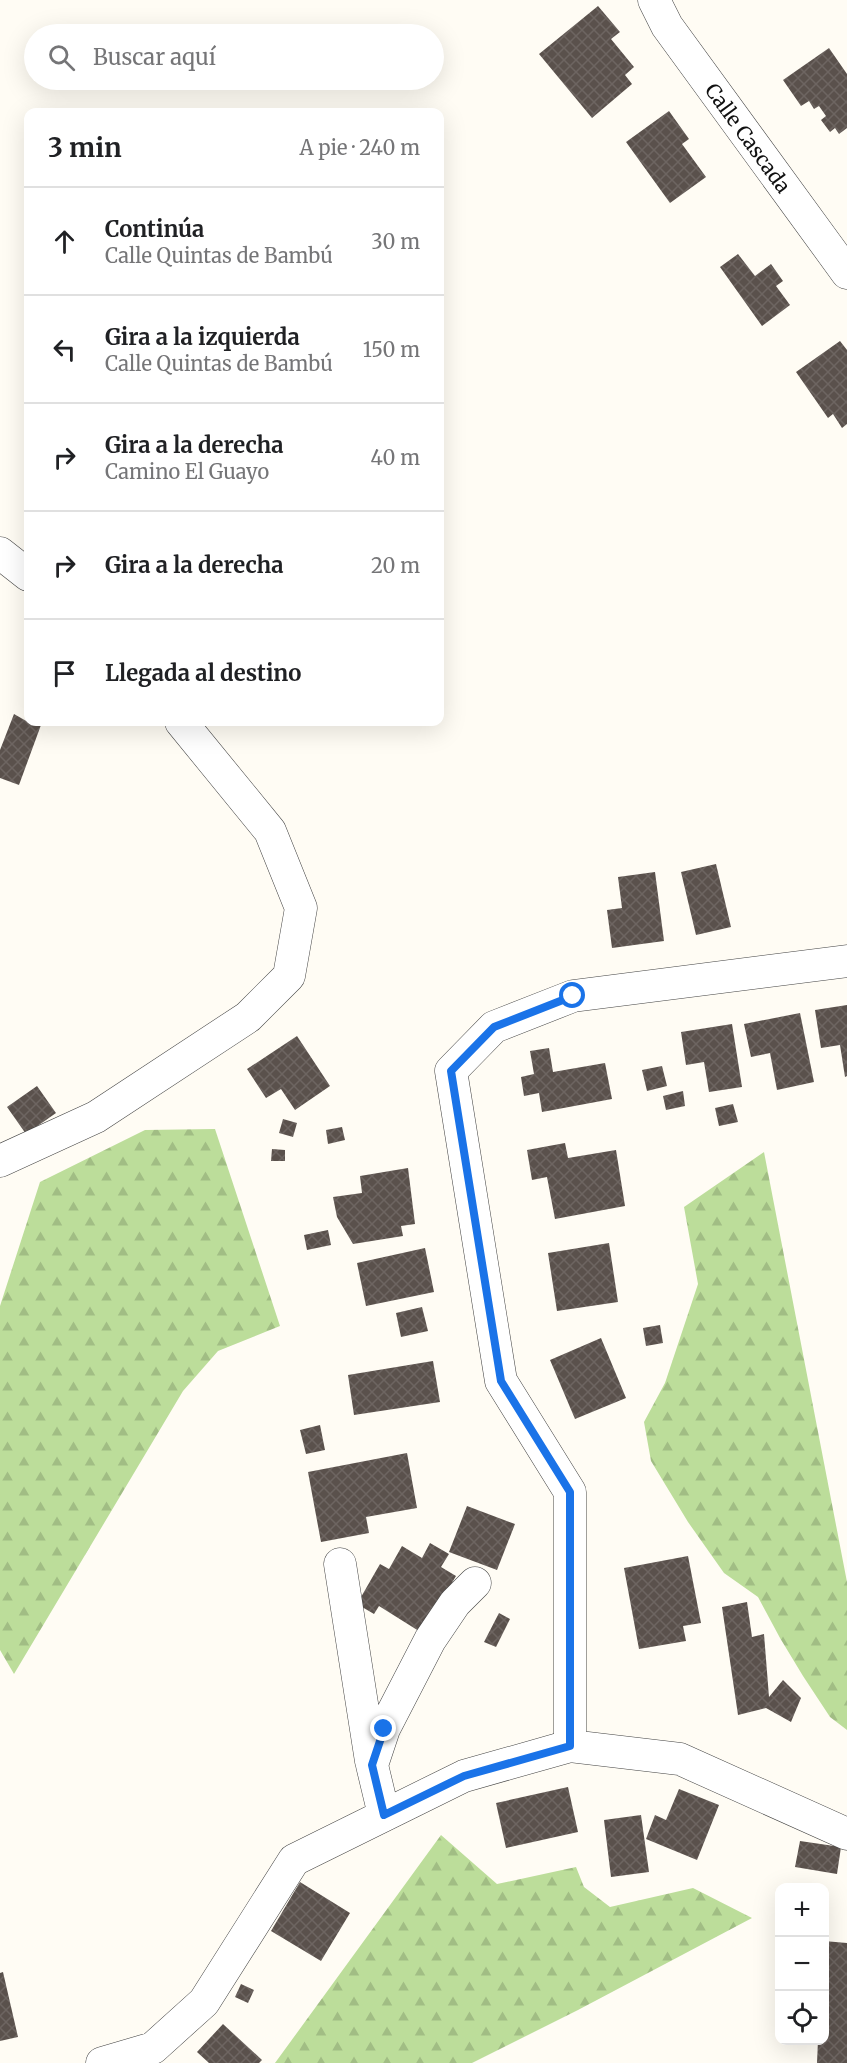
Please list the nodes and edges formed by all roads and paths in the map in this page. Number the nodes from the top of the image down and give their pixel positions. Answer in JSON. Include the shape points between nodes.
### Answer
{"nodes":[{"id":1,"x":654,"y":0,"type":"edge"},
{"id":2,"x":847,"y":273,"type":"edge"},
{"id":3,"x":0,"y":553,"type":"edge"},
{"id":4,"x":24,"y":572,"type":"edge"},
{"id":5,"x":184,"y":726,"type":"edge"},
{"id":6,"x":847,"y":961,"type":"edge"},
{"id":7,"x":0,"y":1161,"type":"edge"},
{"id":8,"x":340,"y":1564,"type":"dead end"},
{"id":9,"x":475,"y":1583,"type":"dead end"},
{"id":10,"x":570,"y":1746,"type":"junction"},
{"id":11,"x":372,"y":1765,"type":"junction"},
{"id":12,"x":384,"y":1815,"type":"junction"},
{"id":13,"x":847,"y":1834,"type":"edge"},
{"id":14,"x":102,"y":2063,"type":"edge"}],
"edges":[{"from":1,"to":2,"type":"street","name":"Calle Cascada","via":[[667,26]]},
{"from":3,"to":4,"type":"street"},
{"from":5,"to":7,"type":"street","via":[[270,831],[300,908],[289,976],[248,1017],[96,1117]]},
{"from":6,"to":10,"type":"street","via":[[573,996],[494,1027],[451,1071],[501,1381],[570,1492]]},
{"from":8,"to":11,"type":"street"},
{"from":9,"to":11,"type":"street","via":[[455,1603],[430,1640],[384,1729]]},
{"from":10,"to":12,"type":"street","via":[[464,1776]]},
{"from":10,"to":13,"type":"street","via":[[680,1759]]},
{"from":11,"to":12,"type":"street"},
{"from":12,"to":14,"type":"street","via":[[294,1860],[204,2002],[153,2048]]}]}
